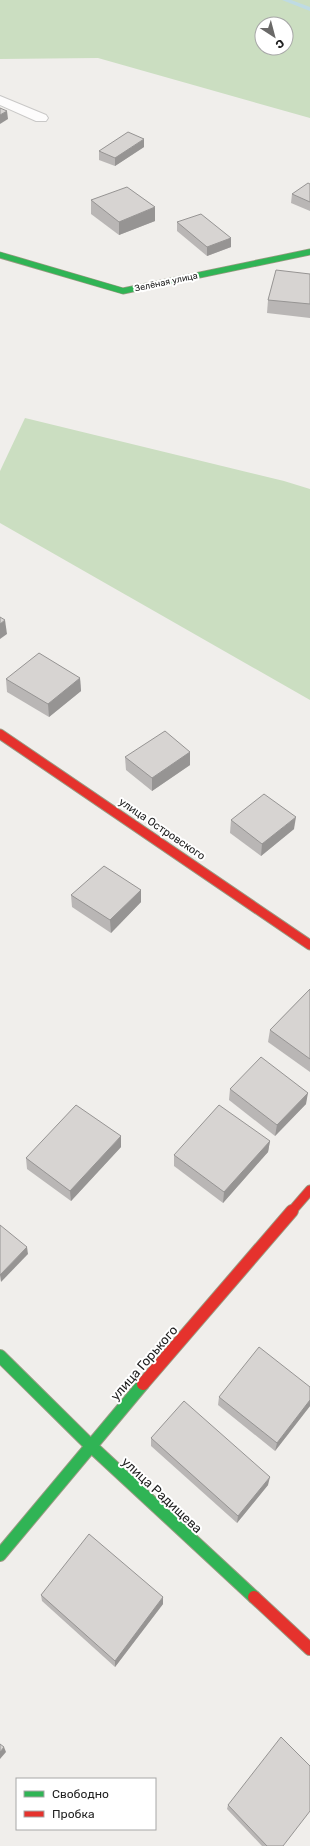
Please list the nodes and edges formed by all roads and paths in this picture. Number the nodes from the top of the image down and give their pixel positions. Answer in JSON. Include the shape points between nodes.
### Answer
{"nodes":[{"id":1,"x":0,"y":100,"type":"edge"},
{"id":2,"x":42,"y":118,"type":"dead end"},
{"id":3,"x":310,"y":252,"type":"edge"},
{"id":4,"x":0,"y":255,"type":"edge"},
{"id":5,"x":0,"y":734,"type":"edge"},
{"id":6,"x":310,"y":945,"type":"edge"},
{"id":7,"x":310,"y":1190,"type":"edge"},
{"id":8,"x":0,"y":1356,"type":"edge"},
{"id":9,"x":90,"y":1446,"type":"junction"},
{"id":10,"x":0,"y":1555,"type":"edge"},
{"id":11,"x":310,"y":1649,"type":"edge"}],
"edges":[{"from":1,"to":2,"type":"street"},
{"from":3,"to":4,"type":"street","name":"Зелёная улица","via":[[123,291]]},
{"from":5,"to":6,"type":"street","name":"улица Островского"},
{"from":7,"to":9,"type":"street","name":"улица Горького"},
{"from":8,"to":9,"type":"street","name":"улица Радищева"},
{"from":9,"to":10,"type":"street","name":"улица Горького"},
{"from":9,"to":11,"type":"street","name":"улица Радищева"}]}
